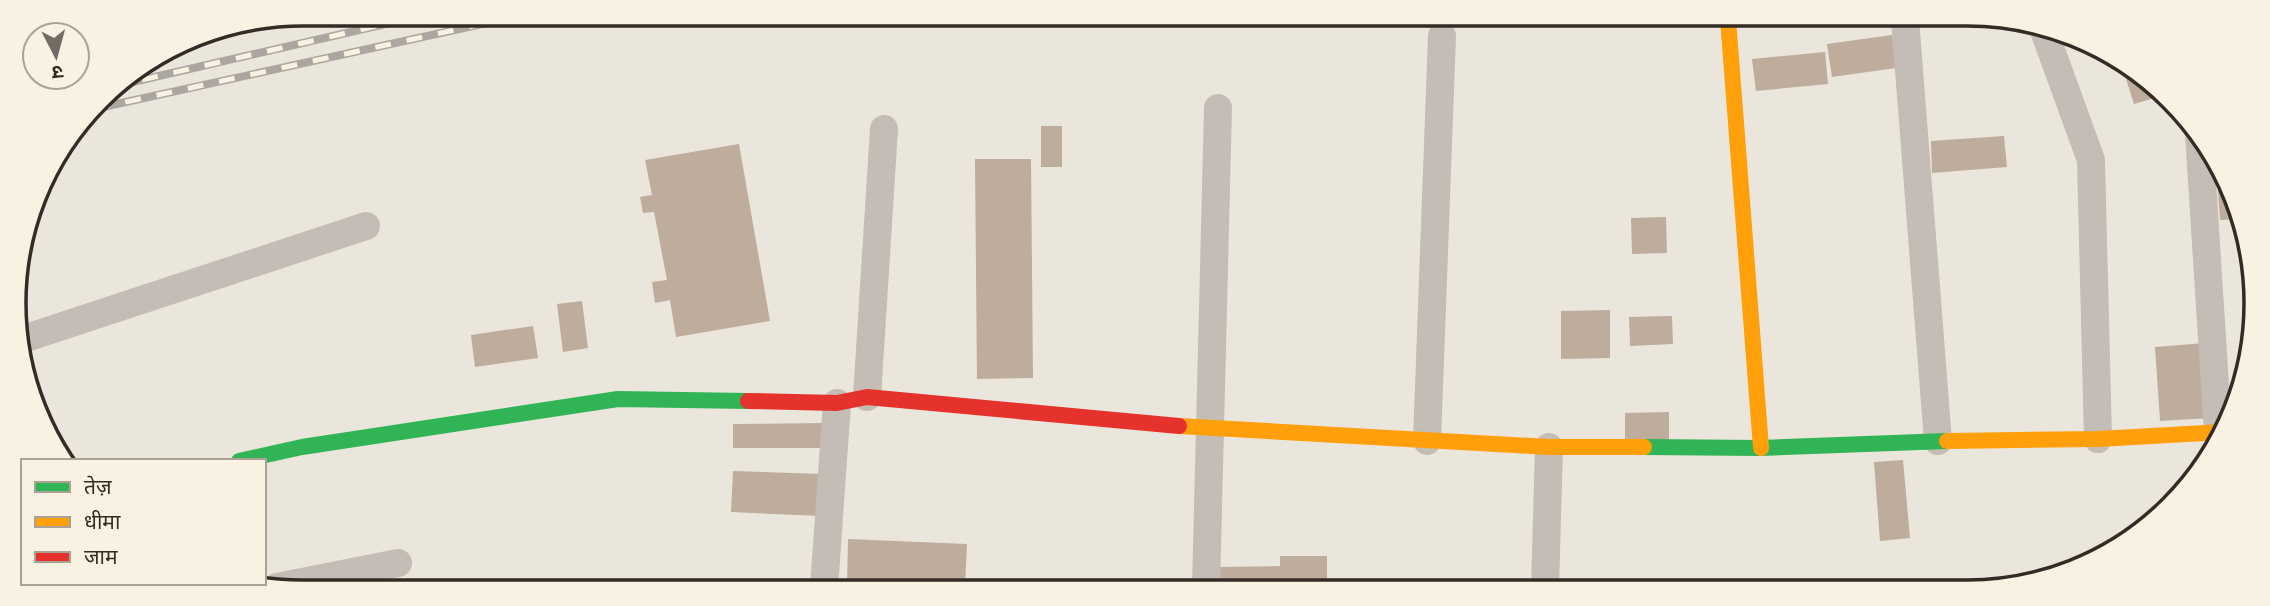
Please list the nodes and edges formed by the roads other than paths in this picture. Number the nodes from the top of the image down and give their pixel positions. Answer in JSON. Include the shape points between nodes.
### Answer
{"nodes":[{"id":1,"x":1729,"y":26,"type":"edge"},
{"id":2,"x":1906,"y":26,"type":"edge"},
{"id":3,"x":1442,"y":36,"type":"dead end"},
{"id":4,"x":2047,"y":38,"type":"edge"},
{"id":5,"x":1218,"y":108,"type":"dead end"},
{"id":6,"x":884,"y":130,"type":"dead end"},
{"id":7,"x":2201,"y":155,"type":"edge"},
{"id":8,"x":366,"y":226,"type":"dead end"},
{"id":9,"x":29,"y":337,"type":"edge"},
{"id":10,"x":867,"y":397,"type":"junction"},
{"id":11,"x":837,"y":403,"type":"junction"},
{"id":12,"x":2220,"y":415,"type":"edge"},
{"id":13,"x":1210,"y":429,"type":"junction"},
{"id":14,"x":2211,"y":433,"type":"edge"},
{"id":15,"x":2098,"y":439,"type":"junction"},
{"id":16,"x":1427,"y":441,"type":"junction"},
{"id":17,"x":1938,"y":441,"type":"junction"},
{"id":18,"x":1549,"y":447,"type":"junction"},
{"id":19,"x":1761,"y":448,"type":"junction"},
{"id":20,"x":248,"y":459,"type":"edge"},
{"id":21,"x":398,"y":563,"type":"dead end"},
{"id":22,"x":312,"y":580,"type":"edge"},
{"id":23,"x":824,"y":580,"type":"edge"},
{"id":24,"x":1206,"y":580,"type":"edge"},
{"id":25,"x":1545,"y":580,"type":"edge"}],
"edges":[{"from":1,"to":19,"type":"street"},
{"from":2,"to":17,"type":"street"},
{"from":3,"to":16,"type":"street"},
{"from":4,"to":15,"type":"street","via":[[2091,160]]},
{"from":5,"to":13,"type":"street"},
{"from":6,"to":10,"type":"street"},
{"from":7,"to":12,"type":"street"},
{"from":8,"to":9,"type":"street"},
{"from":10,"to":11,"type":"street"},
{"from":10,"to":13,"type":"street"},
{"from":11,"to":20,"type":"street","via":[[618,399]]},
{"from":11,"to":23,"type":"street"},
{"from":13,"to":16,"type":"street"},
{"from":13,"to":24,"type":"street"},
{"from":14,"to":15,"type":"street"},
{"from":15,"to":17,"type":"street"},
{"from":16,"to":18,"type":"street"},
{"from":17,"to":19,"type":"street"},
{"from":18,"to":19,"type":"street"},
{"from":18,"to":25,"type":"street"},
{"from":21,"to":22,"type":"street"}]}
